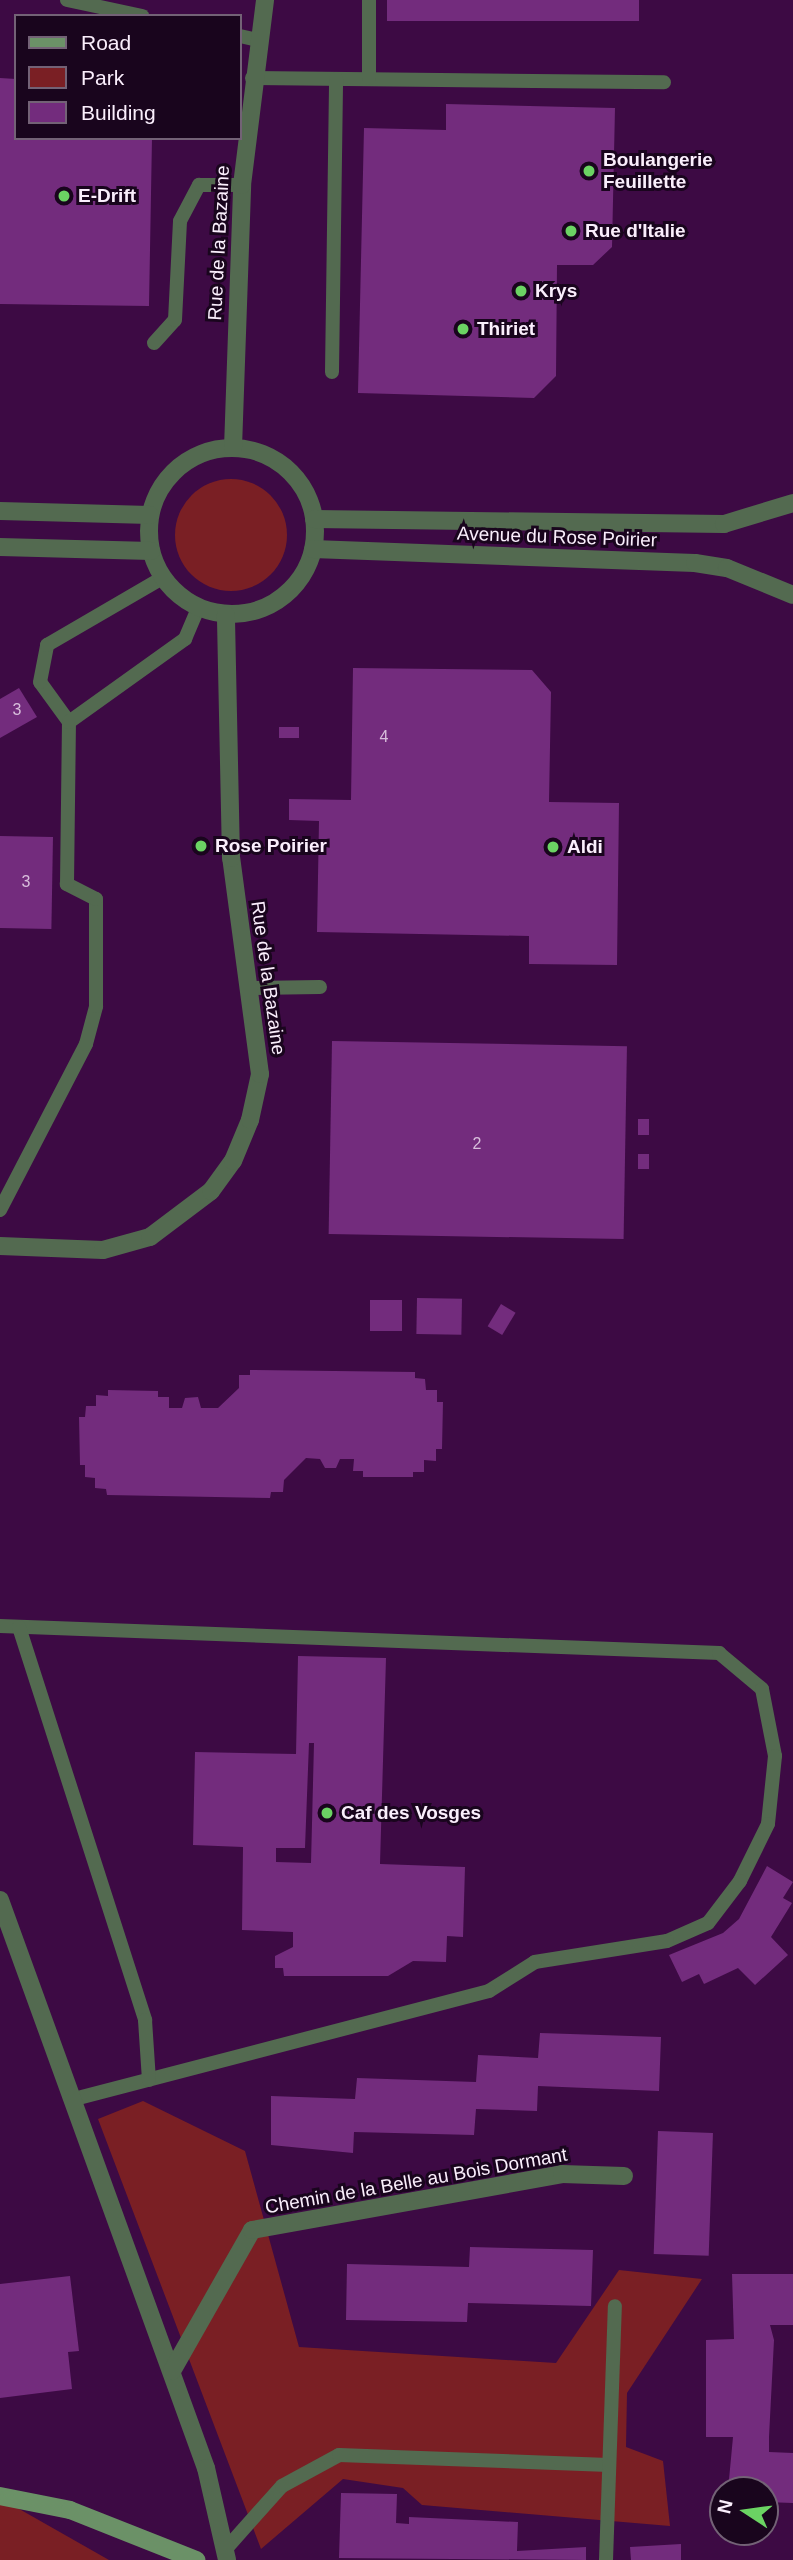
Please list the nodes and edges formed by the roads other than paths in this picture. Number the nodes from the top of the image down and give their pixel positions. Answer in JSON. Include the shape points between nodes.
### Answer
{"nodes":[{"id":1,"x":67,"y":0,"type":"edge"},
{"id":2,"x":265,"y":0,"type":"edge"},
{"id":3,"x":369,"y":0,"type":"edge"},
{"id":4,"x":133,"y":14,"type":"edge"},
{"id":5,"x":242,"y":36,"type":"edge"},
{"id":6,"x":258,"y":40,"type":"junction"},
{"id":7,"x":252,"y":78,"type":"junction"},
{"id":8,"x":336,"y":79,"type":"junction"},
{"id":9,"x":369,"y":79,"type":"junction"},
{"id":10,"x":664,"y":82,"type":"dead end"},
{"id":11,"x":242,"y":185,"type":"junction"},
{"id":12,"x":154,"y":343,"type":"dead end"},
{"id":13,"x":332,"y":372,"type":"dead end"},
{"id":14,"x":233,"y":448,"type":"junction"},
{"id":15,"x":793,"y":503,"type":"edge"},
{"id":16,"x":0,"y":511,"type":"edge"},
{"id":17,"x":150,"y":515,"type":"junction"},
{"id":18,"x":314,"y":519,"type":"junction"},
{"id":19,"x":0,"y":547,"type":"edge"},
{"id":20,"x":313,"y":549,"type":"junction"},
{"id":21,"x":150,"y":551,"type":"junction"},
{"id":22,"x":162,"y":578,"type":"junction"},
{"id":23,"x":793,"y":595,"type":"edge"},
{"id":24,"x":198,"y":608,"type":"junction"},
{"id":25,"x":226,"y":615,"type":"junction"},
{"id":26,"x":69,"y":722,"type":"junction"},
{"id":27,"x":251,"y":988,"type":"junction"},
{"id":28,"x":320,"y":988,"type":"dead end"},
{"id":29,"x":0,"y":1210,"type":"edge"},
{"id":30,"x":0,"y":1246,"type":"edge"},
{"id":31,"x":0,"y":1626,"type":"edge"},
{"id":32,"x":19,"y":1627,"type":"junction"},
{"id":33,"x":0,"y":1900,"type":"edge"},
{"id":34,"x":149,"y":2080,"type":"junction"},
{"id":35,"x":73,"y":2099,"type":"junction"},
{"id":36,"x":624,"y":2176,"type":"dead end"},
{"id":37,"x":615,"y":2306,"type":"dead end"},
{"id":38,"x":172,"y":2371,"type":"junction"},
{"id":39,"x":609,"y":2465,"type":"junction"},
{"id":40,"x":0,"y":2496,"type":"edge"},
{"id":41,"x":226,"y":2556,"type":"edge"},
{"id":42,"x":196,"y":2560,"type":"edge"},
{"id":43,"x":606,"y":2560,"type":"edge"}],
"edges":[{"from":1,"to":4,"type":"lane"},
{"from":2,"to":6,"type":"street","name":"Rue de la Bazaine"},
{"from":3,"to":9,"type":"lane"},
{"from":5,"to":6,"type":"lane"},
{"from":6,"to":7,"type":"street","name":"Rue de la Bazaine"},
{"from":7,"to":8,"type":"lane"},
{"from":7,"to":11,"type":"street","name":"Rue de la Bazaine"},
{"from":8,"to":9,"type":"lane"},
{"from":8,"to":13,"type":"lane"},
{"from":9,"to":10,"type":"lane"},
{"from":11,"to":12,"type":"lane","via":[[199,185],[180,221],[174,320]]},
{"from":11,"to":14,"type":"street","name":"Rue de la Bazaine"},
{"from":14,"to":17,"type":"street","via":[[214,450],[179,467],[166,480]]},
{"from":14,"to":18,"type":"street","via":[[256,452],[286,469],[308,496]]},
{"from":15,"to":18,"type":"street","name":"Avenue du Rose Poirier","via":[[724,524]]},
{"from":16,"to":17,"type":"street"},
{"from":17,"to":21,"type":"street"},
{"from":18,"to":20,"type":"street"},
{"from":19,"to":21,"type":"street"},
{"from":20,"to":23,"type":"street","name":"Avenue du Rose Poirier","via":[[695,563],[727,568]]},
{"from":20,"to":25,"type":"street","via":[[305,572],[272,605]]},
{"from":21,"to":22,"type":"street"},
{"from":22,"to":24,"type":"street"},
{"from":22,"to":26,"type":"lane","via":[[47,645],[40,682]]},
{"from":24,"to":25,"type":"street"},
{"from":24,"to":26,"type":"lane","via":[[185,639]]},
{"from":25,"to":27,"type":"street","name":"Rue de la Bazaine","via":[[230,845]]},
{"from":26,"to":29,"type":"lane","via":[[67,884],[96,899],[96,1006],[86,1044]]},
{"from":27,"to":28,"type":"lane"},
{"from":27,"to":30,"type":"street","name":"Rue de la Bazaine","via":[[260,1074],[237,1151],[211,1191],[150,1237],[103,1250]]},
{"from":31,"to":32,"type":"lane"},
{"from":32,"to":34,"type":"lane","via":[[145,2020]]},
{"from":32,"to":34,"type":"lane","via":[[719,1653],[762,1689],[775,1756],[768,1824],[740,1881],[708,1923],[667,1941],[536,1962],[488,1991]]},
{"from":33,"to":35,"type":"street"},
{"from":34,"to":35,"type":"lane"},
{"from":35,"to":38,"type":"street"},
{"from":36,"to":38,"type":"street","name":"Chemin de la Belle au Bois Dormant","via":[[562,2174],[252,2230]]},
{"from":37,"to":39,"type":"lane"},
{"from":38,"to":41,"type":"street","via":[[206,2468]]},
{"from":39,"to":41,"type":"lane","via":[[339,2455],[282,2486]]},
{"from":39,"to":43,"type":"lane"},
{"from":40,"to":42,"type":"street","via":[[70,2510]]}]}
